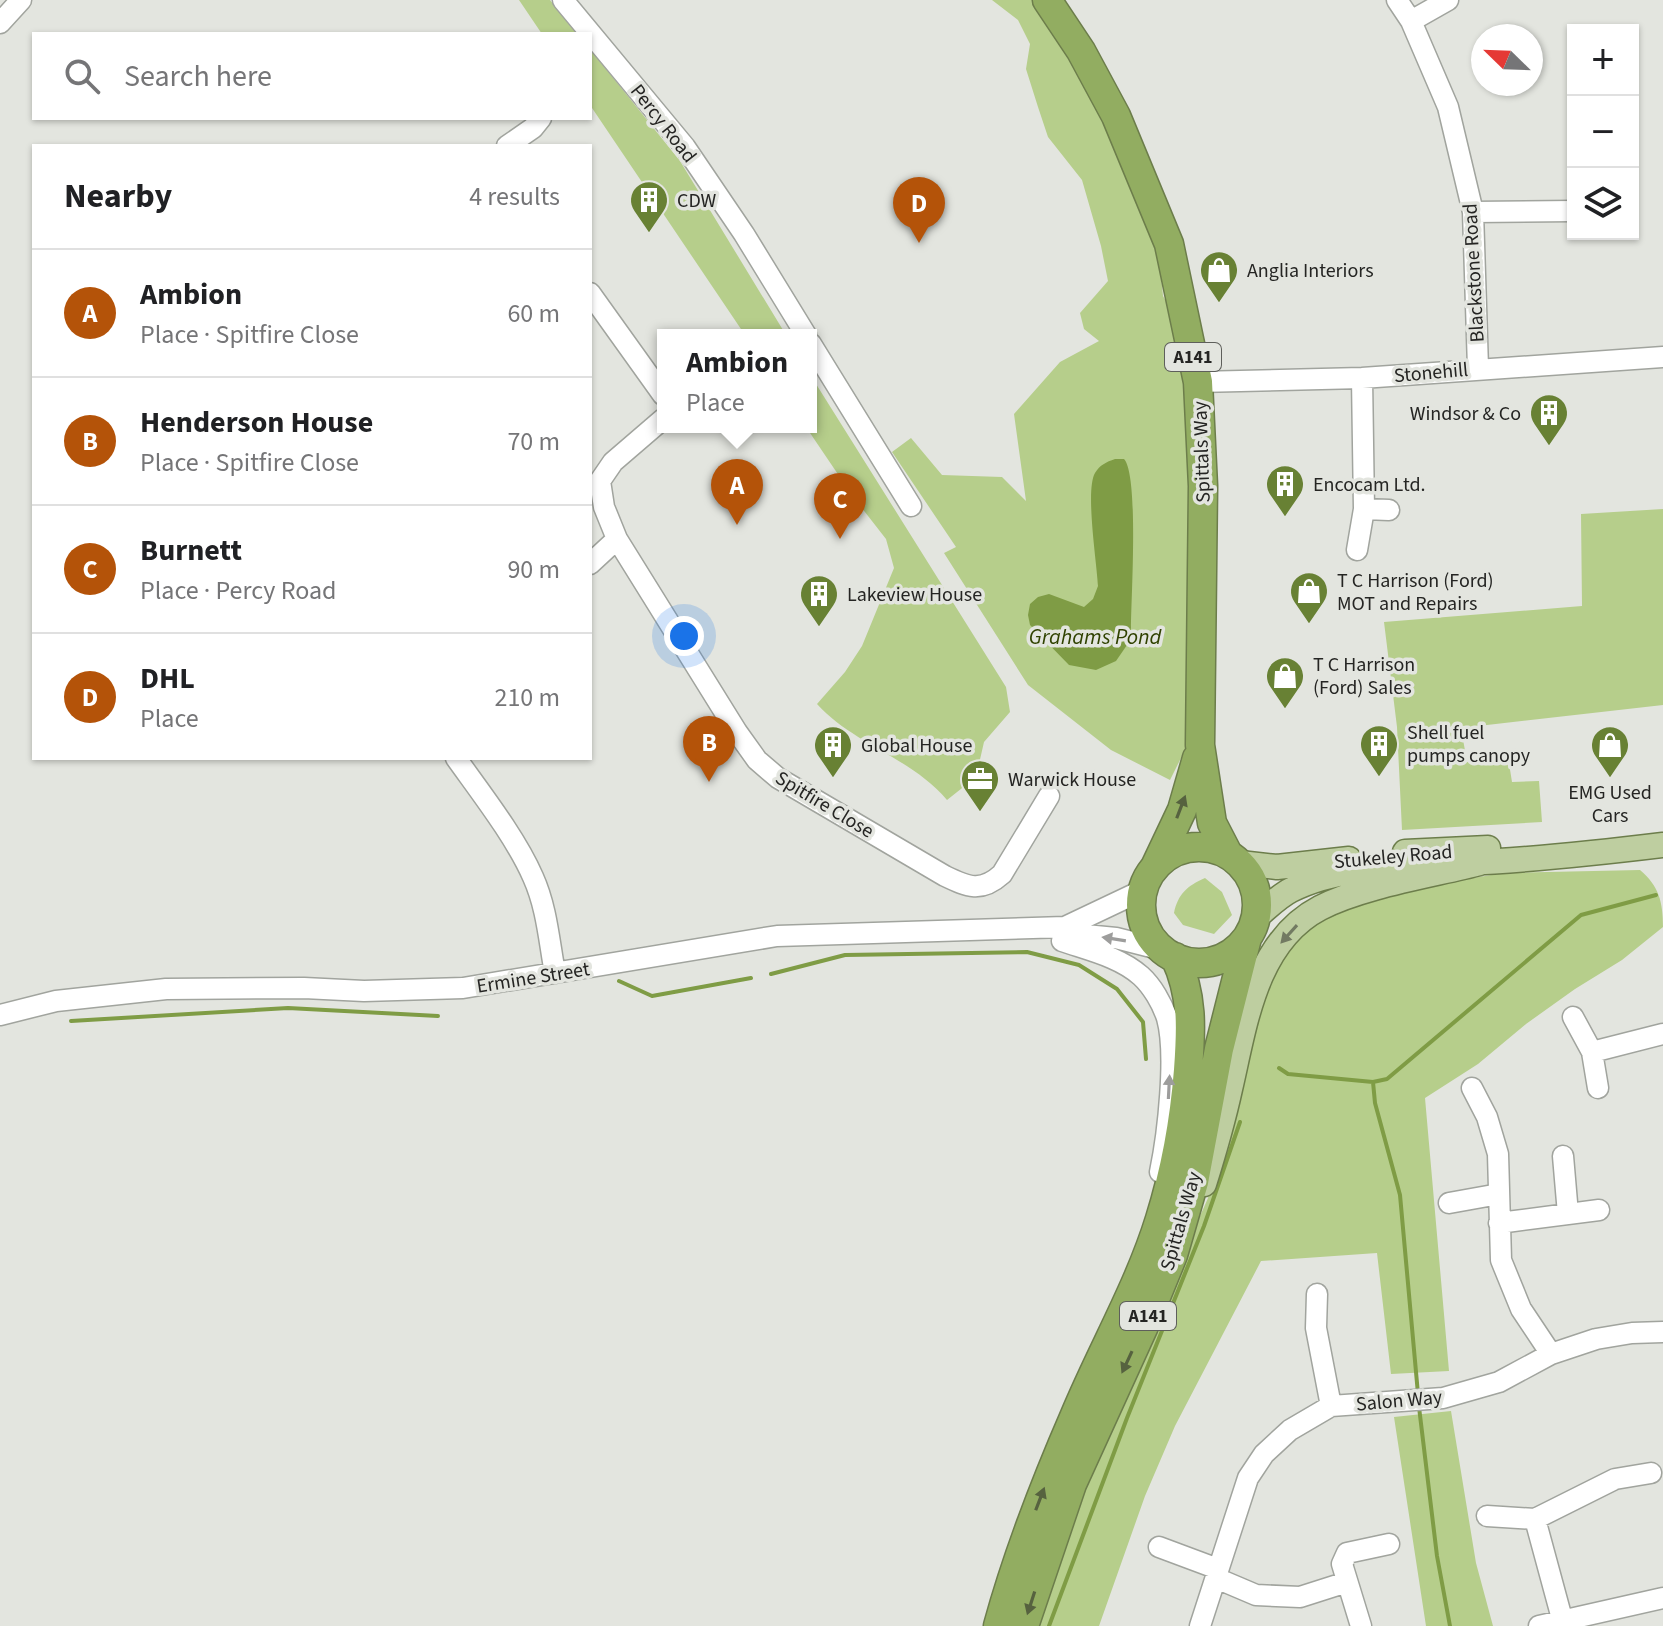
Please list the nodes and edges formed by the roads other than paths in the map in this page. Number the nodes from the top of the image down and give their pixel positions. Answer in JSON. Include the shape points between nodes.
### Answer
{"nodes":[{"id":1,"x":21,"y":0,"type":"edge"},
{"id":2,"x":563,"y":0,"type":"edge"},
{"id":3,"x":1047,"y":0,"type":"edge"},
{"id":4,"x":1397,"y":0,"type":"edge"},
{"id":5,"x":1448,"y":0,"type":"edge"},
{"id":6,"x":1411,"y":21,"type":"junction"},
{"id":7,"x":0,"y":23,"type":"edge"},
{"id":8,"x":590,"y":32,"type":"edge"},
{"id":9,"x":592,"y":35,"type":"edge"},
{"id":10,"x":539,"y":120,"type":"edge"},
{"id":11,"x":510,"y":144,"type":"edge"},
{"id":12,"x":1567,"y":211,"type":"edge"},
{"id":13,"x":1473,"y":212,"type":"junction"},
{"id":14,"x":592,"y":296,"type":"edge"},
{"id":15,"x":802,"y":329,"type":"edge"},
{"id":16,"x":817,"y":354,"type":"edge"},
{"id":17,"x":1663,"y":357,"type":"edge"},
{"id":18,"x":1478,"y":368,"type":"junction"},
{"id":19,"x":1362,"y":378,"type":"junction"},
{"id":20,"x":1198,"y":382,"type":"junction"},
{"id":21,"x":657,"y":387,"type":"edge"},
{"id":22,"x":657,"y":424,"type":"edge"},
{"id":23,"x":911,"y":506,"type":"dead end"},
{"id":24,"x":1364,"y":509,"type":"junction"},
{"id":25,"x":1389,"y":510,"type":"dead end"},
{"id":26,"x":617,"y":539,"type":"junction"},
{"id":27,"x":1357,"y":550,"type":"dead end"},
{"id":28,"x":592,"y":562,"type":"edge"},
{"id":29,"x":1200,"y":745,"type":"junction"},
{"id":30,"x":457,"y":760,"type":"edge"},
{"id":31,"x":1049,"y":796,"type":"dead end"},
{"id":32,"x":1663,"y":845,"type":"edge"},
{"id":33,"x":1545,"y":857,"type":"junction"},
{"id":34,"x":1234,"y":858,"type":"junction"},
{"id":35,"x":1480,"y":863,"type":"junction"},
{"id":36,"x":1149,"y":878,"type":"junction"},
{"id":37,"x":1065,"y":927,"type":"junction"},
{"id":38,"x":1252,"y":927,"type":"junction"},
{"id":39,"x":1036,"y":928,"type":"junction"},
{"id":40,"x":1169,"y":954,"type":"junction"},
{"id":41,"x":555,"y":973,"type":"junction"},
{"id":42,"x":0,"y":1015,"type":"edge"},
{"id":43,"x":1573,"y":1017,"type":"dead end"},
{"id":44,"x":1663,"y":1034,"type":"edge"},
{"id":45,"x":1592,"y":1052,"type":"junction"},
{"id":46,"x":1472,"y":1088,"type":"dead end"},
{"id":47,"x":1598,"y":1088,"type":"dead end"},
{"id":48,"x":1563,"y":1156,"type":"dead end"},
{"id":49,"x":1499,"y":1194,"type":"junction"},
{"id":50,"x":1449,"y":1203,"type":"dead end"},
{"id":51,"x":1599,"y":1210,"type":"dead end"},
{"id":52,"x":1568,"y":1214,"type":"junction"},
{"id":53,"x":1499,"y":1223,"type":"junction"},
{"id":54,"x":1173,"y":1255,"type":"junction"},
{"id":55,"x":1139,"y":1274,"type":"junction"},
{"id":56,"x":1317,"y":1294,"type":"dead end"},
{"id":57,"x":1663,"y":1332,"type":"edge"},
{"id":58,"x":1551,"y":1354,"type":"junction"},
{"id":59,"x":1331,"y":1406,"type":"junction"},
{"id":60,"x":1651,"y":1473,"type":"dead end"},
{"id":61,"x":1487,"y":1516,"type":"dead end"},
{"id":62,"x":1535,"y":1519,"type":"junction"},
{"id":63,"x":1389,"y":1544,"type":"dead end"},
{"id":64,"x":1159,"y":1547,"type":"dead end"},
{"id":65,"x":1217,"y":1573,"type":"junction"},
{"id":66,"x":1347,"y":1582,"type":"junction"},
{"id":67,"x":1663,"y":1598,"type":"edge"},
{"id":68,"x":1563,"y":1623,"type":"edge"},
{"id":69,"x":998,"y":1626,"type":"edge"},
{"id":70,"x":1024,"y":1626,"type":"edge"},
{"id":71,"x":1200,"y":1626,"type":"edge"},
{"id":72,"x":1361,"y":1626,"type":"edge"},
{"id":73,"x":1539,"y":1626,"type":"edge"}],
"edges":[{"from":1,"to":7,"type":"street"},
{"from":2,"to":8,"type":"street","name":"Percy Road"},
{"from":3,"to":20,"type":"highway","name":"Spittals Way","number":"A141","via":[[1116,116],[1169,244]]},
{"from":4,"to":6,"type":"street","name":"Blackstone Road"},
{"from":5,"to":6,"type":"street"},
{"from":6,"to":13,"type":"street","name":"Blackstone Road","via":[[1448,107]]},
{"from":9,"to":15,"type":"street","name":"Percy Road","via":[[685,147]]},
{"from":10,"to":11,"type":"street"},
{"from":12,"to":13,"type":"street"},
{"from":13,"to":18,"type":"street","name":"Blackstone Road"},
{"from":14,"to":21,"type":"street"},
{"from":16,"to":23,"type":"street"},
{"from":17,"to":18,"type":"street","name":"Stonehill"},
{"from":18,"to":19,"type":"street","name":"Stonehill"},
{"from":19,"to":20,"type":"street","name":"Stonehill"},
{"from":19,"to":24,"type":"street"},
{"from":20,"to":29,"type":"highway","name":"Spittals Way","number":"A141","via":[[1203,486]]},
{"from":22,"to":26,"type":"street","name":"Spitfire Close","via":[[613,462],[600,481]]},
{"from":24,"to":25,"type":"street"},
{"from":24,"to":27,"type":"street"},
{"from":26,"to":28,"type":"street"},
{"from":26,"to":31,"type":"street","name":"Spitfire Close","via":[[737,732],[778,778],[945,876],[978,887],[992,884],[1002,874]]},
{"from":29,"to":34,"type":"highway","name":"Spittals Way","number":"A141","via":[[1212,823]]},
{"from":36,"to":29,"type":"highway","name":"Spittals Way","number":"A141","one_way":true,"via":[[1182,810]]},
{"from":30,"to":41,"type":"street","via":[[533,877],[550,932]]},
{"from":32,"to":33,"type":"main road","name":"Stukeley Road"},
{"from":33,"to":34,"type":"main road","name":"Stukeley Road","via":[[1528,848],[1496,848],[1277,867]]},
{"from":33,"to":35,"type":"main road","name":"Stukeley Road"},
{"from":34,"to":36,"type":"highway","via":[[1209,847],[1190,847],[1171,854]]},
{"from":34,"to":38,"type":"highway","via":[[1257,897]]},
{"from":35,"to":38,"type":"main road","name":"Stukeley Road","via":[[1392,867],[1313,880],[1288,891]]},
{"from":35,"to":54,"type":"main road","one_way":true,"via":[[1319,908],[1273,953],[1252,997],[1194,1214]]},
{"from":36,"to":37,"type":"street","name":"Ermine Street","via":[[1117,905]]},
{"from":36,"to":40,"type":"highway","via":[[1141,907],[1144,923]]},
{"from":37,"to":39,"type":"street","name":"Ermine Street"},
{"from":40,"to":37,"type":"street","name":"Ermine Street","one_way":true},
{"from":38,"to":40,"type":"highway","via":[[1236,950],[1214,960],[1190,962]]},
{"from":38,"to":54,"type":"highway","name":"Spittals Way","number":"A141"},
{"from":39,"to":41,"type":"street","name":"Ermine Street","via":[[777,936]]},
{"from":55,"to":39,"type":"street","one_way":true,"via":[[1161,1167],[1170,1089],[1168,1021],[1143,977]]},
{"from":40,"to":55,"type":"highway","name":"Spittals Way","number":"A141","via":[[1184,976],[1190,1007],[1185,1101],[1175,1166]]},
{"from":41,"to":42,"type":"street","name":"Ermine Street","via":[[463,988],[166,989],[56,1001]]},
{"from":43,"to":45,"type":"street"},
{"from":44,"to":45,"type":"street"},
{"from":45,"to":47,"type":"street"},
{"from":46,"to":49,"type":"street","via":[[1498,1154]]},
{"from":48,"to":52,"type":"street"},
{"from":49,"to":50,"type":"street"},
{"from":49,"to":53,"type":"street"},
{"from":51,"to":52,"type":"street"},
{"from":52,"to":53,"type":"street"},
{"from":53,"to":58,"type":"street","via":[[1501,1260],[1521,1309]]},
{"from":54,"to":70,"type":"highway","name":"Spittals Way","number":"A141","one_way":true,"via":[[1072,1484]]},
{"from":69,"to":55,"type":"highway","name":"Spittals Way","number":"A141","one_way":true,"via":[[1044,1489]]},
{"from":56,"to":59,"type":"street","via":[[1309,1328]]},
{"from":57,"to":58,"type":"street","name":"Salon Way","via":[[1596,1339]]},
{"from":58,"to":59,"type":"street","name":"Salon Way","via":[[1499,1382],[1436,1399]]},
{"from":59,"to":65,"type":"street","name":"Salon Way","via":[[1290,1430],[1264,1454],[1248,1478]]},
{"from":60,"to":62,"type":"street","via":[[1615,1479]]},
{"from":61,"to":62,"type":"street"},
{"from":62,"to":68,"type":"street"},
{"from":63,"to":66,"type":"street","via":[[1347,1553],[1342,1564]]},
{"from":64,"to":65,"type":"street"},
{"from":65,"to":66,"type":"street","via":[[1256,1595],[1300,1597]]},
{"from":65,"to":71,"type":"street","name":"Salon Way"},
{"from":66,"to":72,"type":"street"},
{"from":67,"to":68,"type":"street"},
{"from":68,"to":73,"type":"street"}]}
